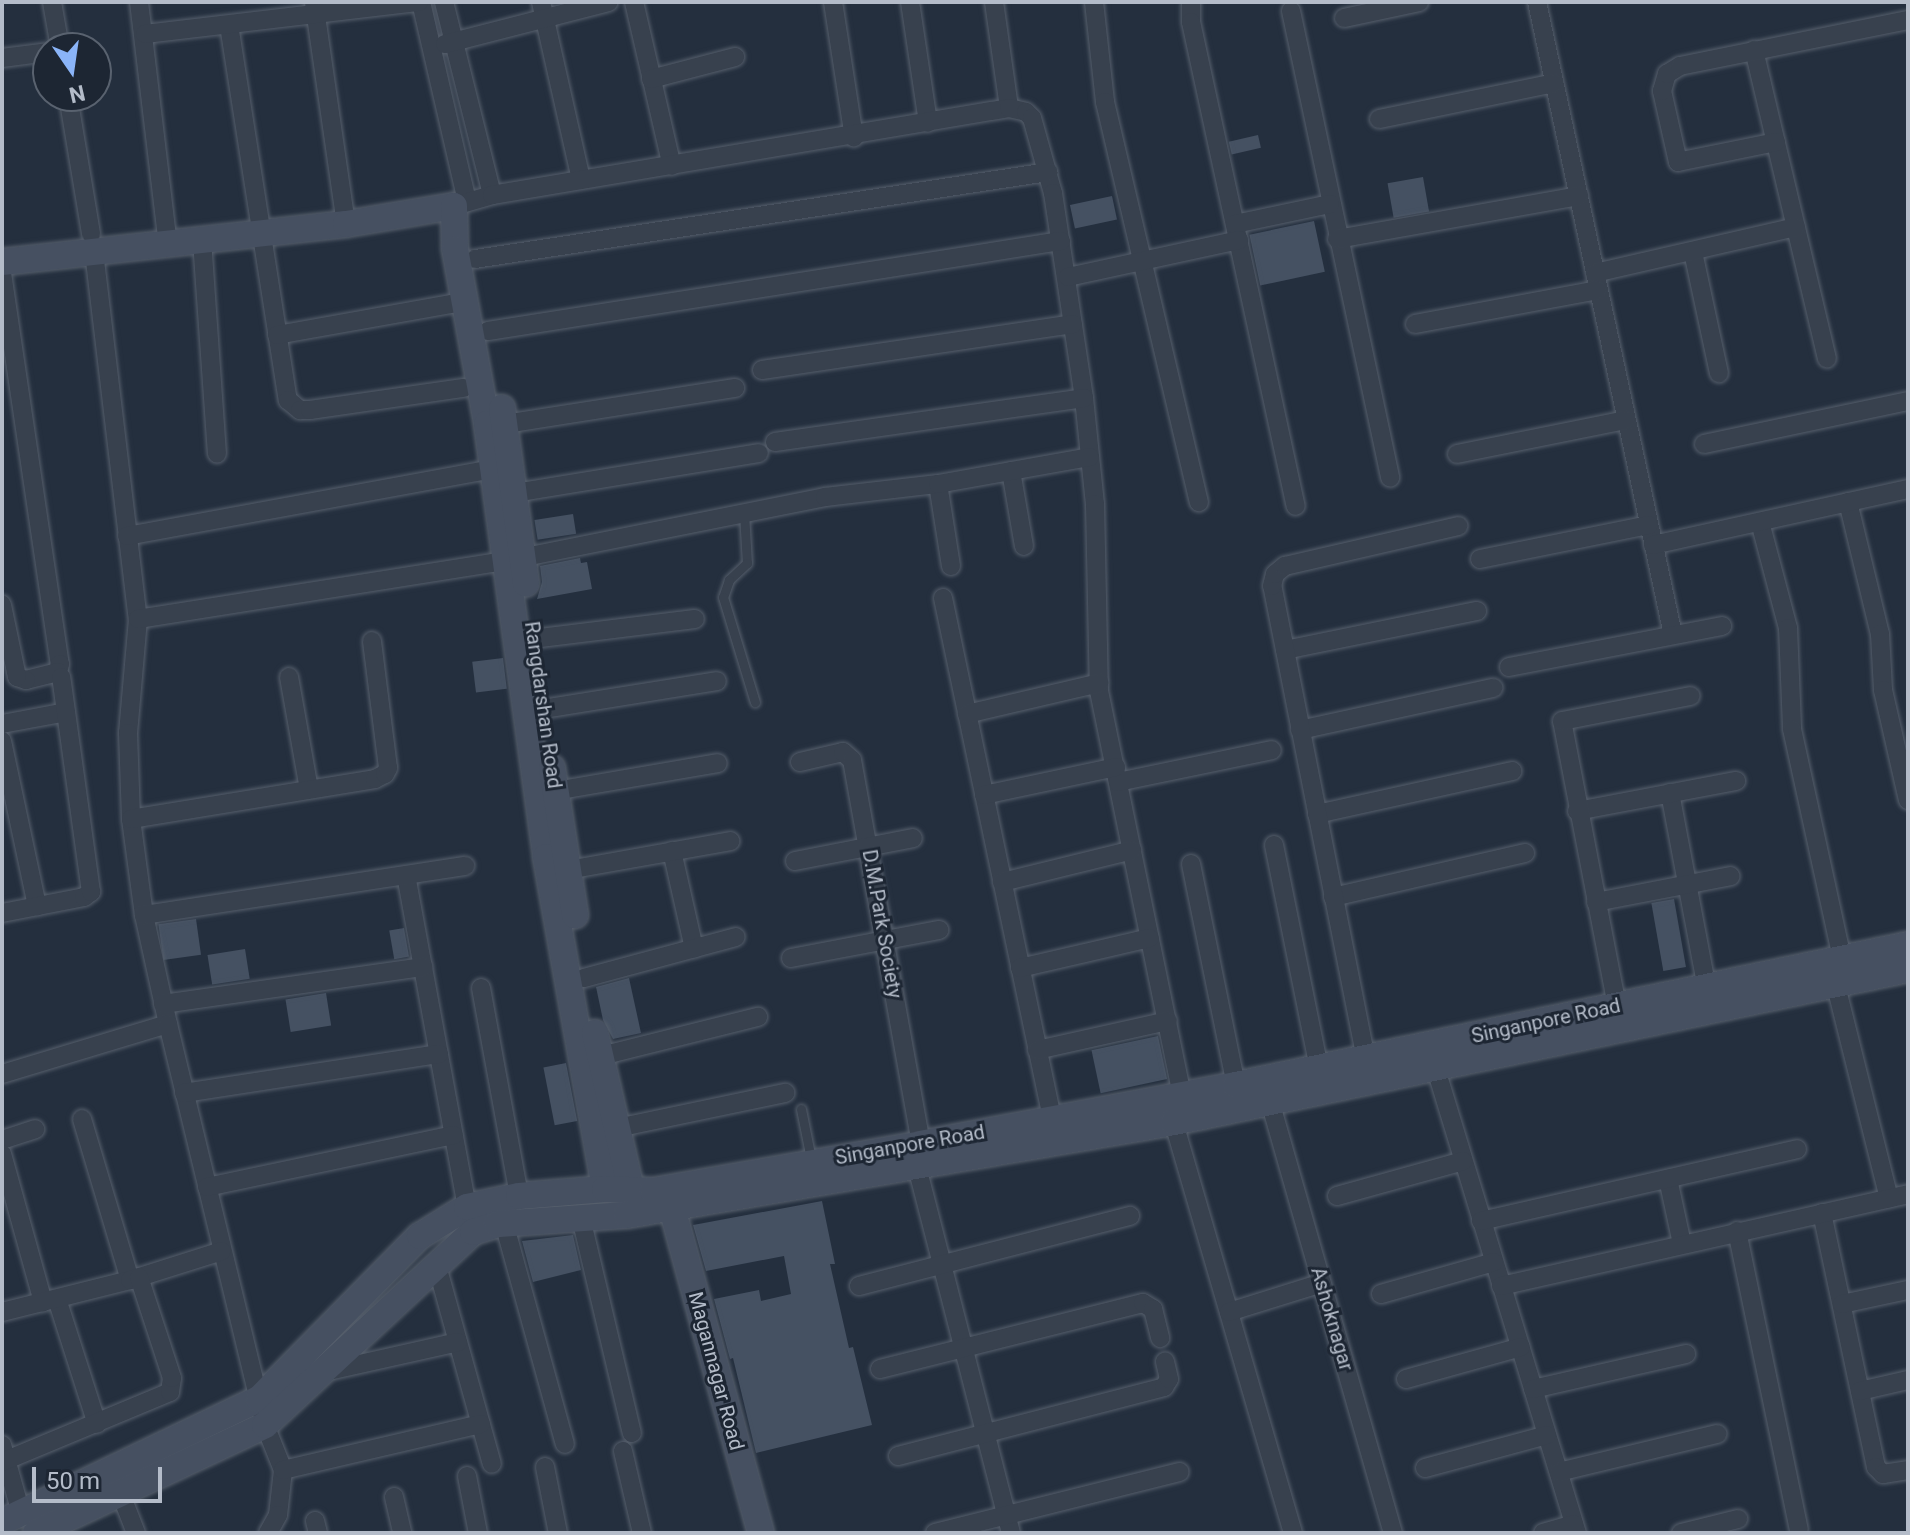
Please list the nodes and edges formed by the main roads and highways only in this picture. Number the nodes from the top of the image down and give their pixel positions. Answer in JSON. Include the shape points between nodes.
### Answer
{"nodes":[{"id":1,"x":459,"y":210,"type":"junction"},
{"id":2,"x":2,"y":262,"type":"edge"},
{"id":3,"x":514,"y":560,"type":"junction"},
{"id":4,"x":1908,"y":945,"type":"edge"},
{"id":5,"x":1908,"y":969,"type":"edge"},
{"id":6,"x":1839,"y":970,"type":"junction"},
{"id":7,"x":1432,"y":1057,"type":"junction"},
{"id":8,"x":1174,"y":1105,"type":"junction"},
{"id":9,"x":921,"y":1158,"type":"junction"},
{"id":10,"x":618,"y":1189,"type":"junction"},
{"id":11,"x":672,"y":1208,"type":"junction"},
{"id":12,"x":20,"y":1523,"type":"edge"},
{"id":13,"x":761,"y":1533,"type":"edge"}],
"edges":[{"from":1,"to":2,"type":"main road","via":[[168,244],[93,243]]},
{"from":1,"to":3,"type":"main road","name":"Rangdarshan Road","via":[[475,259],[505,424],[515,493]]},
{"from":1,"to":3,"type":"main road","name":"Rangdarshan Road","via":[[455,249],[492,469]]},
{"from":3,"to":10,"type":"main road","name":"Rangdarshan Road","via":[[546,857]]},
{"from":3,"to":10,"type":"main road","name":"Rangdarshan Road","via":[[532,639],[584,978],[617,1128]]},
{"from":4,"to":6,"type":"main road","name":"Singanpore Road"},
{"from":5,"to":6,"type":"main road","name":"Singanpore Road"},
{"from":6,"to":7,"type":"main road","name":"Singanpore Road"},
{"from":6,"to":7,"type":"main road","name":"Singanpore Road","via":[[1617,1006]]},
{"from":7,"to":8,"type":"main road","name":"Singanpore Road","via":[[1366,1059],[1236,1085]]},
{"from":7,"to":8,"type":"main road","name":"Singanpore Road","via":[[1271,1105]]},
{"from":8,"to":9,"type":"main road","name":"Singanpore Road"},
{"from":8,"to":9,"type":"main road","name":"Singanpore Road","via":[[1052,1118]]},
{"from":9,"to":10,"type":"main road","name":"Singanpore Road","via":[[812,1163],[653,1191]]},
{"from":9,"to":11,"type":"main road","name":"Singanpore Road"},
{"from":10,"to":12,"type":"main road","name":"Singanpore Road","via":[[519,1196],[467,1207],[420,1236],[259,1399]]},
{"from":11,"to":12,"type":"main road","name":"Singanpore Road","via":[[504,1223],[473,1232],[265,1425],[120,1492]]},
{"from":11,"to":13,"type":"main road","name":"Magannagar Road"}]}
